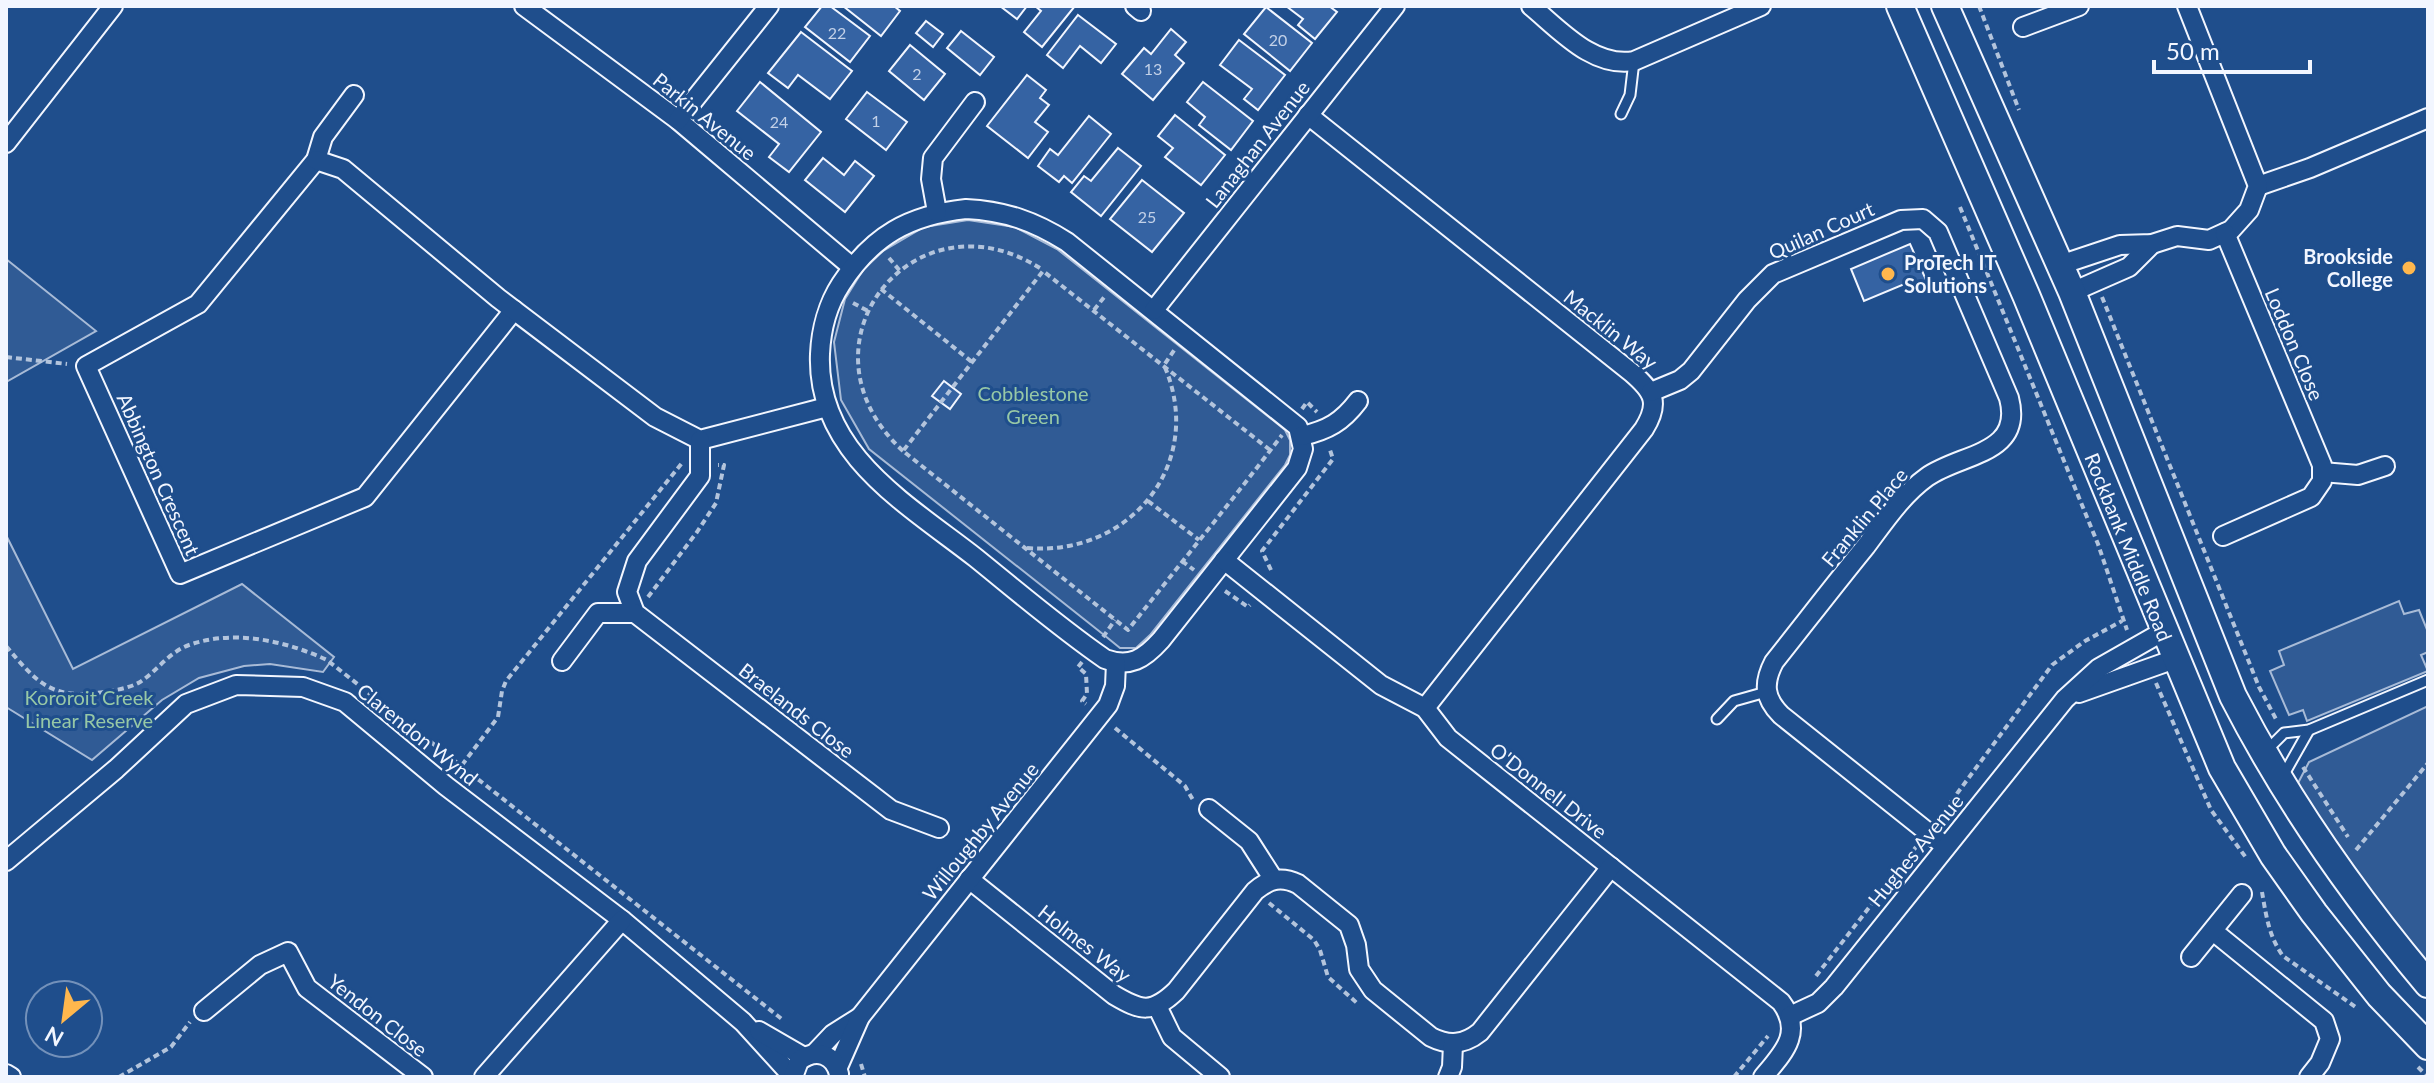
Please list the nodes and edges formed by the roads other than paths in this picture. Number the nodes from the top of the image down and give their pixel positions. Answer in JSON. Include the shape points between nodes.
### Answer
{"nodes":[{"id":1,"x":113,"y":6,"type":"edge"},
{"id":2,"x":524,"y":6,"type":"edge"},
{"id":3,"x":769,"y":6,"type":"edge"},
{"id":4,"x":1395,"y":6,"type":"edge"},
{"id":5,"x":1531,"y":6,"type":"edge"},
{"id":6,"x":1761,"y":6,"type":"edge"},
{"id":7,"x":1900,"y":6,"type":"edge"},
{"id":8,"x":1945,"y":6,"type":"edge"},
{"id":9,"x":2079,"y":6,"type":"edge"},
{"id":10,"x":2187,"y":6,"type":"edge"},
{"id":11,"x":2023,"y":27,"type":"dead end"},
{"id":12,"x":1634,"y":61,"type":"junction"},
{"id":13,"x":354,"y":95,"type":"dead end"},
{"id":14,"x":975,"y":102,"type":"dead end"},
{"id":15,"x":1621,"y":114,"type":"dead end"},
{"id":16,"x":1308,"y":115,"type":"junction"},
{"id":17,"x":2428,"y":118,"type":"edge"},
{"id":18,"x":678,"y":120,"type":"junction"},
{"id":19,"x":6,"y":143,"type":"edge"},
{"id":20,"x":316,"y":160,"type":"junction"},
{"id":21,"x":2258,"y":186,"type":"junction"},
{"id":22,"x":937,"y":212,"type":"junction"},
{"id":23,"x":2225,"y":233,"type":"junction"},
{"id":24,"x":2152,"y":244,"type":"junction"},
{"id":25,"x":2060,"y":265,"type":"junction"},
{"id":26,"x":852,"y":267,"type":"junction"},
{"id":27,"x":2072,"y":292,"type":"junction"},
{"id":28,"x":2026,"y":295,"type":"junction"},
{"id":29,"x":514,"y":310,"type":"junction"},
{"id":30,"x":1154,"y":310,"type":"junction"},
{"id":31,"x":1651,"y":392,"type":"junction"},
{"id":32,"x":2009,"y":398,"type":"joint"},
{"id":33,"x":1358,"y":401,"type":"dead end"},
{"id":34,"x":827,"y":407,"type":"junction"},
{"id":35,"x":1302,"y":436,"type":"junction"},
{"id":36,"x":700,"y":440,"type":"junction"},
{"id":37,"x":2385,"y":466,"type":"dead end"},
{"id":38,"x":2322,"y":472,"type":"junction"},
{"id":39,"x":2223,"y":536,"type":"dead end"},
{"id":40,"x":1224,"y":560,"type":"junction"},
{"id":41,"x":638,"y":609,"type":"junction"},
{"id":42,"x":2204,"y":627,"type":"junction"},
{"id":43,"x":2164,"y":631,"type":"junction"},
{"id":44,"x":2175,"y":659,"type":"junction"},
{"id":45,"x":562,"y":661,"type":"dead end"},
{"id":46,"x":1116,"y":663,"type":"junction"},
{"id":47,"x":2428,"y":680,"type":"edge"},
{"id":48,"x":1766,"y":692,"type":"junction"},
{"id":49,"x":2065,"y":699,"type":"junction"},
{"id":50,"x":1425,"y":708,"type":"junction"},
{"id":51,"x":1717,"y":719,"type":"dead end"},
{"id":52,"x":2309,"y":730,"type":"junction"},
{"id":53,"x":2263,"y":754,"type":"junction"},
{"id":54,"x":2280,"y":782,"type":"junction"},
{"id":55,"x":1209,"y":809,"type":"dead end"},
{"id":56,"x":2246,"y":809,"type":"junction"},
{"id":57,"x":939,"y":828,"type":"dead end"},
{"id":58,"x":1945,"y":846,"type":"junction"},
{"id":59,"x":6,"y":861,"type":"edge"},
{"id":60,"x":1611,"y":867,"type":"junction"},
{"id":61,"x":969,"y":879,"type":"junction"},
{"id":62,"x":1274,"y":880,"type":"junction"},
{"id":63,"x":2242,"y":894,"type":"dead end"},
{"id":64,"x":622,"y":920,"type":"junction"},
{"id":65,"x":2213,"y":931,"type":"junction"},
{"id":66,"x":2191,"y":957,"type":"dead end"},
{"id":67,"x":2428,"y":984,"type":"edge"},
{"id":68,"x":1157,"y":1006,"type":"junction"},
{"id":69,"x":204,"y":1011,"type":"road end"},
{"id":70,"x":1790,"y":1016,"type":"junction"},
{"id":71,"x":860,"y":1017,"type":"junction"},
{"id":72,"x":743,"y":1022,"type":"junction"},
{"id":73,"x":1453,"y":1044,"type":"junction"},
{"id":74,"x":2428,"y":1046,"type":"edge"},
{"id":75,"x":809,"y":1055,"type":"junction"},
{"id":76,"x":839,"y":1072,"type":"edge"},
{"id":77,"x":423,"y":1077,"type":"edge"},
{"id":78,"x":484,"y":1077,"type":"edge"},
{"id":79,"x":793,"y":1077,"type":"edge"},
{"id":80,"x":1220,"y":1077,"type":"edge"},
{"id":81,"x":1448,"y":1077,"type":"edge"},
{"id":82,"x":1763,"y":1077,"type":"edge"},
{"id":83,"x":2309,"y":1077,"type":"edge"}],
"edges":[{"from":1,"to":19,"type":"street"},
{"from":2,"to":18,"type":"street","name":"Parkin Avenue"},
{"from":3,"to":18,"type":"street"},
{"from":4,"to":16,"type":"street","name":"Lanaghan Avenue"},
{"from":5,"to":12,"type":"street","via":[[1600,58],[1618,64]]},
{"from":6,"to":12,"type":"street"},
{"from":7,"to":28,"type":"street","name":"Rockbank Middle Road"},
{"from":8,"to":25,"type":"street","name":"Rockbank Middle Road"},
{"from":9,"to":11,"type":"street"},
{"from":10,"to":21,"type":"street"},
{"from":12,"to":15,"type":"lane","via":[[1630,95]]},
{"from":13,"to":20,"type":"street","via":[[323,137]]},
{"from":14,"to":22,"type":"street","via":[[933,158]]},
{"from":16,"to":30,"type":"street","name":"Lanaghan Avenue"},
{"from":16,"to":31,"type":"street","name":"Macklin Way"},
{"from":17,"to":21,"type":"street"},
{"from":18,"to":26,"type":"street","name":"Parkin Avenue"},
{"from":20,"to":29,"type":"street","via":[[343,169]]},
{"from":20,"to":29,"type":"street","name":"Abbington Crescent","via":[[198,304],[86,366],[180,574],[365,497]]},
{"from":21,"to":23,"type":"street","via":[[2249,210]]},
{"from":22,"to":26,"type":"street","via":[[894,231]]},
{"from":22,"to":30,"type":"street","via":[[994,210],[1044,227]]},
{"from":23,"to":24,"type":"street","via":[[2209,240],[2177,236]]},
{"from":23,"to":38,"type":"street","name":"Loddon Close"},
{"from":24,"to":25,"type":"street","via":[[2120,245]]},
{"from":24,"to":27,"type":"street","via":[[2129,267]]},
{"from":25,"to":27,"type":"street","name":"Rockbank Middle Road"},
{"from":25,"to":28,"type":"street"},
{"from":26,"to":34,"type":"street","via":[[836,292],[821,342]]},
{"from":27,"to":28,"type":"street"},
{"from":27,"to":42,"type":"street","name":"Rockbank Middle Road"},
{"from":28,"to":43,"type":"street","name":"Rockbank Middle Road"},
{"from":29,"to":36,"type":"street","via":[[655,417]]},
{"from":30,"to":35,"type":"street","via":[[1293,421]]},
{"from":31,"to":32,"type":"street","name":"Quilan Court","via":[[1691,371],[1773,274],[1913,218],[1932,225],[1945,244]]},
{"from":31,"to":50,"type":"street","name":"Macklin Way","via":[[1651,418],[1644,429]]},
{"from":32,"to":48,"type":"street","name":"Franklin Place","via":[[2008,432],[1991,447],[1928,476],[1900,501],[1774,662]]},
{"from":33,"to":35,"type":"street","via":[[1335,426]]},
{"from":34,"to":36,"type":"street"},
{"from":34,"to":46,"type":"street","via":[[854,457],[881,482],[1092,650]]},
{"from":35,"to":40,"type":"street","via":[[1297,468]]},
{"from":36,"to":41,"type":"street","via":[[700,476],[637,561],[627,592]]},
{"from":37,"to":38,"type":"street","via":[[2358,475]]},
{"from":38,"to":39,"type":"street","via":[[2311,497]]},
{"from":40,"to":46,"type":"street","via":[[1149,653],[1128,664]]},
{"from":40,"to":50,"type":"street","name":"O'Donnell Drive","via":[[1381,685]]},
{"from":41,"to":45,"type":"street","via":[[598,613]]},
{"from":41,"to":57,"type":"street","name":"Braelands Close","via":[[891,810]]},
{"from":42,"to":43,"type":"street"},
{"from":42,"to":44,"type":"street"},
{"from":42,"to":53,"type":"street","name":"Rockbank Middle Road"},
{"from":43,"to":44,"type":"street","name":"Rockbank Middle Road"},
{"from":43,"to":49,"type":"street","name":"Hughes Avenue","via":[[2099,668]]},
{"from":44,"to":49,"type":"street"},
{"from":44,"to":56,"type":"street","name":"Rockbank Middle Road","via":[[2222,768]]},
{"from":46,"to":61,"type":"street","name":"Willoughby Avenue","via":[[1108,705]]},
{"from":47,"to":52,"type":"lane"},
{"from":48,"to":51,"type":"lane","via":[[1734,701]]},
{"from":48,"to":58,"type":"street","via":[[1781,715]]},
{"from":49,"to":58,"type":"street","name":"Hughes Avenue"},
{"from":50,"to":60,"type":"street","name":"O'Donnell Drive","via":[[1448,738]]},
{"from":52,"to":53,"type":"lane","via":[[2284,733]]},
{"from":52,"to":54,"type":"lane"},
{"from":53,"to":54,"type":"street","name":"Rockbank Middle Road"},
{"from":53,"to":56,"type":"street","via":[[2246,777]]},
{"from":54,"to":67,"type":"street","name":"Rockbank Middle Road"},
{"from":55,"to":62,"type":"street","via":[[1249,841]]},
{"from":56,"to":74,"type":"street","name":"Rockbank Middle Road","via":[[2314,913],[2379,995]]},
{"from":58,"to":70,"type":"street","name":"Hughes Avenue","via":[[1825,998]]},
{"from":59,"to":64,"type":"street","name":"Clarendon Wynd","via":[[186,704],[236,685],[303,687],[345,702]]},
{"from":60,"to":70,"type":"street","name":"O'Donnell Drive","via":[[1781,1002]]},
{"from":60,"to":73,"type":"street","via":[[1480,1032]]},
{"from":61,"to":68,"type":"street","name":"Holmes Way","via":[[1114,995],[1138,1008]]},
{"from":61,"to":71,"type":"street","name":"Willoughby Avenue"},
{"from":62,"to":68,"type":"street","via":[[1255,891],[1176,991]]},
{"from":62,"to":73,"type":"street","via":[[1298,884],[1349,925],[1359,969],[1373,990],[1431,1037]]},
{"from":63,"to":65,"type":"street"},
{"from":64,"to":72,"type":"street","name":"Clarendon Wynd"},
{"from":64,"to":78,"type":"street"},
{"from":65,"to":66,"type":"street"},
{"from":65,"to":83,"type":"street","via":[[2324,1021],[2330,1039]]},
{"from":68,"to":80,"type":"street","via":[[1172,1037]]},
{"from":69,"to":77,"type":"street","name":"Yendon Close","via":[[260,965],[288,952],[307,988]]},
{"from":70,"to":82,"type":"street","via":[[1791,1039]]},
{"from":71,"to":75,"type":"street","name":"Willoughby Avenue"},
{"from":71,"to":76,"type":"street","name":"Willoughby Avenue"},
{"from":72,"to":75,"type":"street","name":"Clarendon Wynd"},
{"from":72,"to":79,"type":"street","name":"Clarendon Wynd"},
{"from":73,"to":81,"type":"street"},
{"from":75,"to":76,"type":"street","name":"Clarendon Wynd","via":[[829,1056]]},
{"from":75,"to":79,"type":"street","name":"Willoughby Avenue","via":[[796,1066]]}]}
